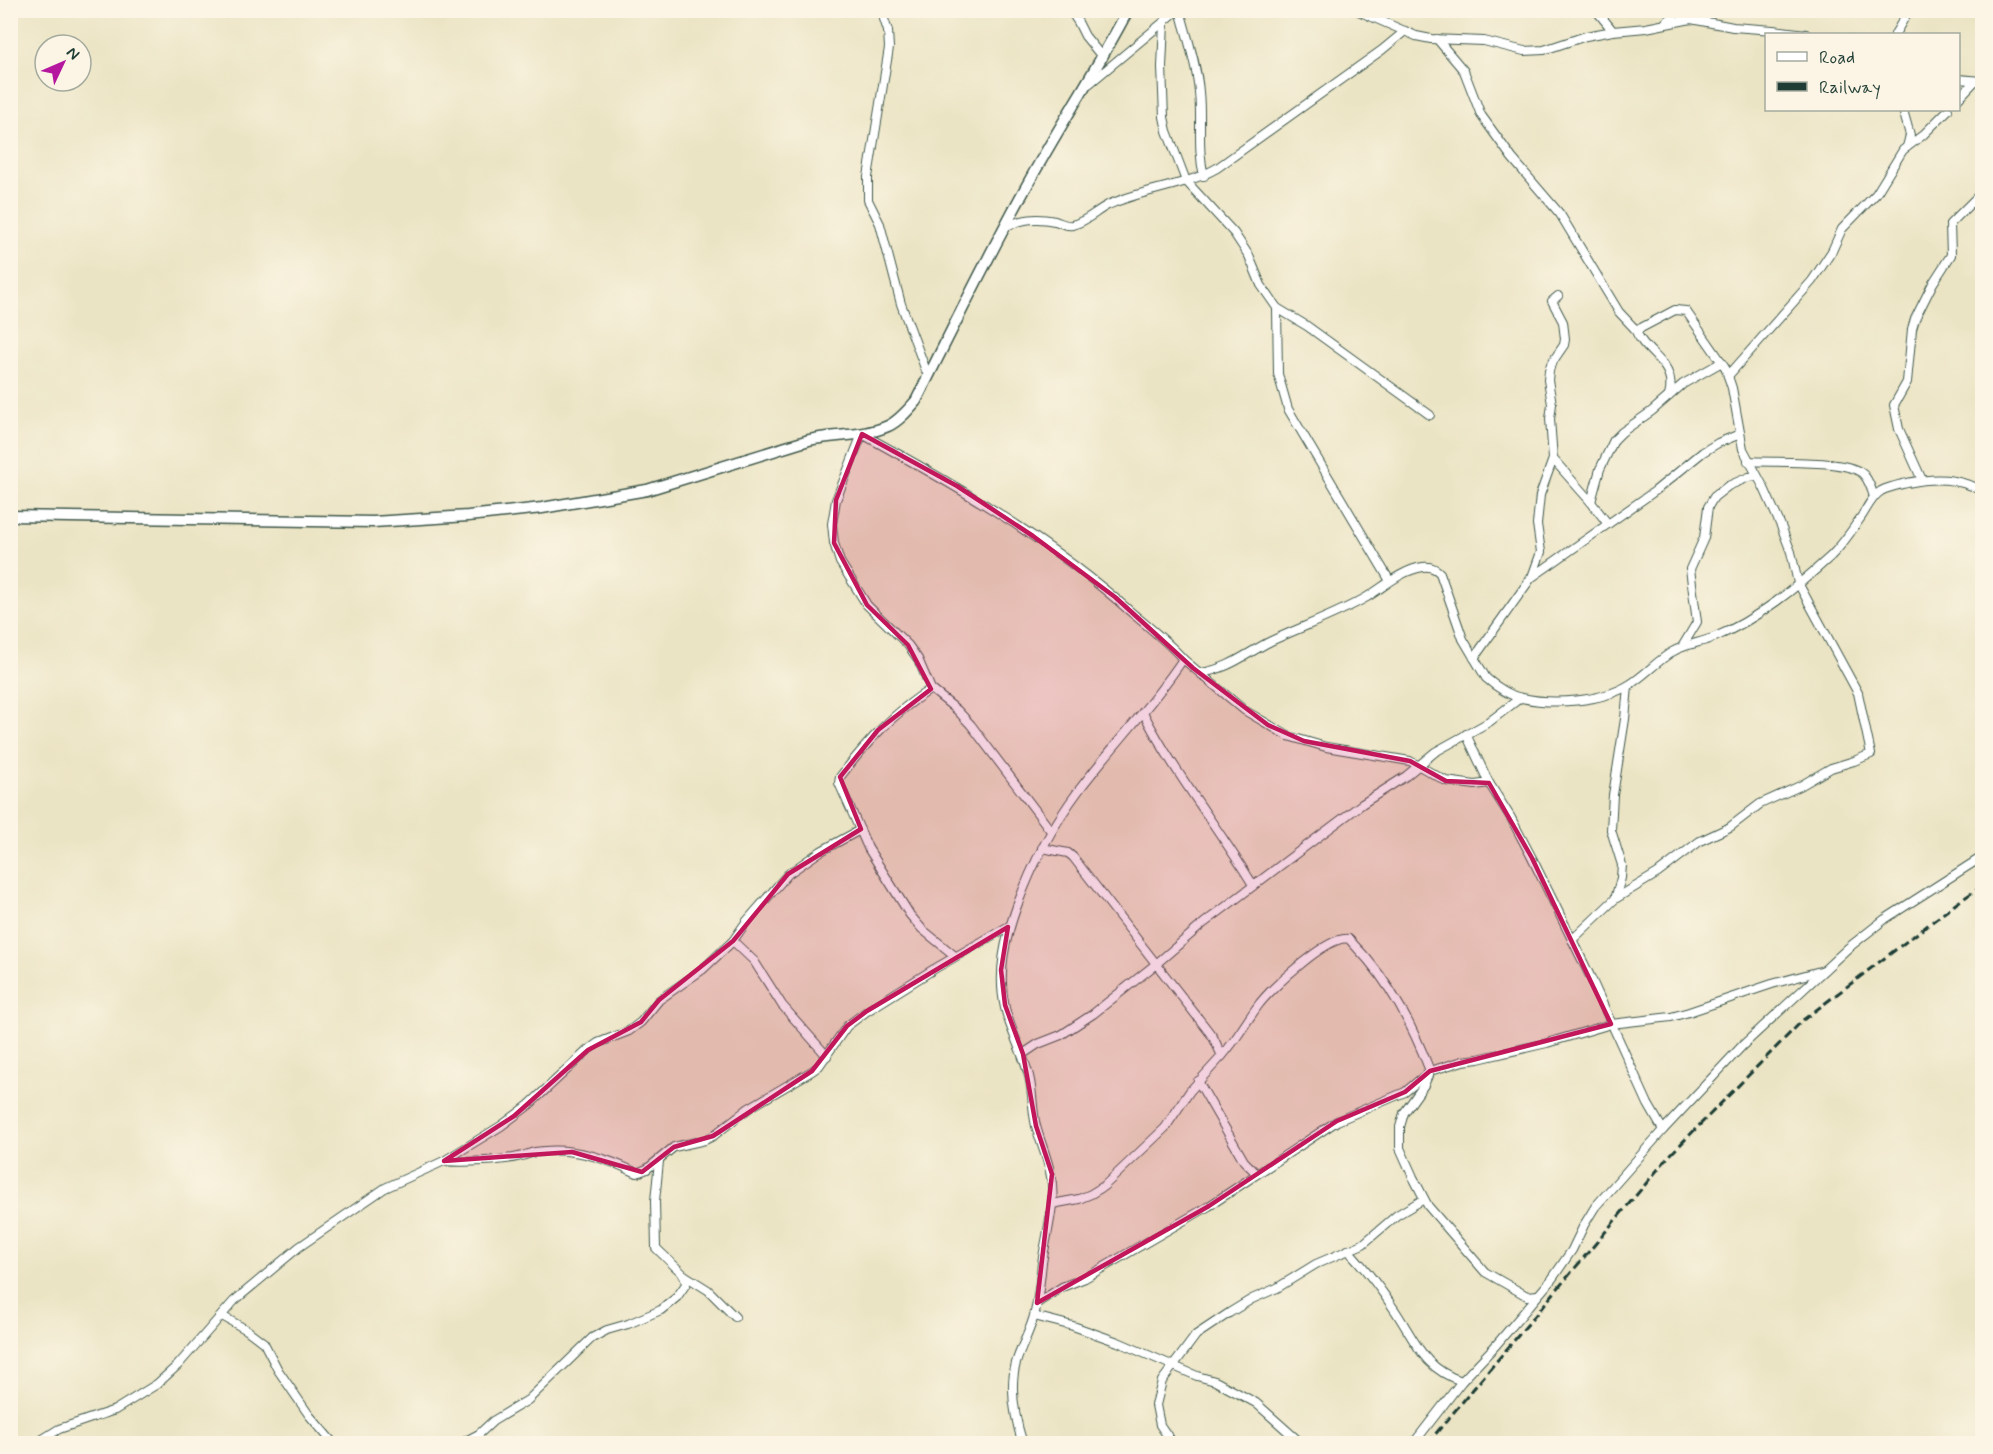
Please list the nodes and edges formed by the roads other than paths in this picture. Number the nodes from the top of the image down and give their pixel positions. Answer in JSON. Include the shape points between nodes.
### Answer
{"nodes":[{"id":1,"x":1070,"y":10,"type":"edge"},
{"id":2,"x":1128,"y":10,"type":"edge"},
{"id":3,"x":1179,"y":10,"type":"edge"},
{"id":4,"x":1356,"y":10,"type":"edge"},
{"id":5,"x":1596,"y":10,"type":"edge"},
{"id":6,"x":1682,"y":10,"type":"edge"},
{"id":7,"x":1909,"y":10,"type":"edge"},
{"id":8,"x":1670,"y":14,"type":"edge"},
{"id":9,"x":884,"y":19,"type":"dead end"},
{"id":10,"x":1164,"y":23,"type":"junction"},
{"id":11,"x":1665,"y":23,"type":"junction"},
{"id":12,"x":1405,"y":31,"type":"junction"},
{"id":13,"x":1612,"y":31,"type":"junction"},
{"id":14,"x":1798,"y":33,"type":"edge"},
{"id":15,"x":1896,"y":33,"type":"edge"},
{"id":16,"x":1437,"y":39,"type":"junction"},
{"id":17,"x":1102,"y":58,"type":"junction"},
{"id":18,"x":1960,"y":79,"type":"edge"},
{"id":19,"x":1979,"y":81,"type":"edge"},
{"id":20,"x":1960,"y":98,"type":"edge"},
{"id":21,"x":1074,"y":103,"type":"junction"},
{"id":22,"x":1903,"y":111,"type":"edge"},
{"id":23,"x":1947,"y":111,"type":"edge"},
{"id":24,"x":1907,"y":147,"type":"junction"},
{"id":25,"x":1204,"y":176,"type":"junction"},
{"id":26,"x":1186,"y":181,"type":"junction"},
{"id":27,"x":1983,"y":192,"type":"edge"},
{"id":28,"x":1006,"y":226,"type":"junction"},
{"id":29,"x":1558,"y":296,"type":"dead end"},
{"id":30,"x":1276,"y":308,"type":"junction"},
{"id":31,"x":1635,"y":329,"type":"junction"},
{"id":32,"x":1722,"y":362,"type":"junction"},
{"id":33,"x":928,"y":376,"type":"junction"},
{"id":34,"x":1728,"y":376,"type":"junction"},
{"id":35,"x":1669,"y":397,"type":"junction"},
{"id":36,"x":1430,"y":415,"type":"dead end"},
{"id":37,"x":862,"y":434,"type":"junction"},
{"id":38,"x":1740,"y":434,"type":"junction"},
{"id":39,"x":1553,"y":459,"type":"junction"},
{"id":40,"x":1748,"y":461,"type":"junction"},
{"id":41,"x":1757,"y":476,"type":"junction"},
{"id":42,"x":1922,"y":480,"type":"junction"},
{"id":43,"x":1983,"y":490,"type":"edge"},
{"id":44,"x":1874,"y":497,"type":"junction"},
{"id":45,"x":1591,"y":502,"type":"junction"},
{"id":46,"x":10,"y":516,"type":"edge"},
{"id":47,"x":1608,"y":524,"type":"junction"},
{"id":48,"x":1531,"y":578,"type":"junction"},
{"id":49,"x":1390,"y":581,"type":"junction"},
{"id":50,"x":1798,"y":584,"type":"junction"},
{"id":51,"x":1682,"y":647,"type":"junction"},
{"id":52,"x":1474,"y":658,"type":"junction"},
{"id":53,"x":1183,"y":659,"type":"junction"},
{"id":54,"x":1201,"y":674,"type":"junction"},
{"id":55,"x":1628,"y":686,"type":"junction"},
{"id":56,"x":931,"y":689,"type":"junction"},
{"id":57,"x":1520,"y":698,"type":"junction"},
{"id":58,"x":1143,"y":712,"type":"junction"},
{"id":59,"x":1466,"y":734,"type":"junction"},
{"id":60,"x":1419,"y":766,"type":"junction"},
{"id":61,"x":1489,"y":783,"type":"junction"},
{"id":62,"x":860,"y":830,"type":"junction"},
{"id":63,"x":1051,"y":831,"type":"junction"},
{"id":64,"x":1042,"y":848,"type":"junction"},
{"id":65,"x":1983,"y":857,"type":"edge"},
{"id":66,"x":1253,"y":885,"type":"junction"},
{"id":67,"x":1615,"y":899,"type":"junction"},
{"id":68,"x":1009,"y":926,"type":"junction"},
{"id":69,"x":1572,"y":940,"type":"junction"},
{"id":70,"x":733,"y":941,"type":"junction"},
{"id":71,"x":955,"y":956,"type":"junction"},
{"id":72,"x":1156,"y":964,"type":"junction"},
{"id":73,"x":1824,"y":970,"type":"junction"},
{"id":74,"x":1611,"y":1024,"type":"junction"},
{"id":75,"x":1023,"y":1054,"type":"junction"},
{"id":76,"x":827,"y":1056,"type":"junction"},
{"id":77,"x":1222,"y":1056,"type":"junction"},
{"id":78,"x":1430,"y":1071,"type":"junction"},
{"id":79,"x":1198,"y":1081,"type":"junction"},
{"id":80,"x":1663,"y":1130,"type":"junction"},
{"id":81,"x":444,"y":1161,"type":"junction"},
{"id":82,"x":659,"y":1161,"type":"junction"},
{"id":83,"x":1257,"y":1174,"type":"junction"},
{"id":84,"x":1424,"y":1199,"type":"junction"},
{"id":85,"x":1052,"y":1204,"type":"junction"},
{"id":86,"x":1348,"y":1250,"type":"junction"},
{"id":87,"x":684,"y":1275,"type":"junction"},
{"id":88,"x":1538,"y":1296,"type":"junction"},
{"id":89,"x":1037,"y":1303,"type":"junction"},
{"id":90,"x":222,"y":1316,"type":"junction"},
{"id":91,"x":1034,"y":1316,"type":"junction"},
{"id":92,"x":735,"y":1317,"type":"dead end"},
{"id":93,"x":1172,"y":1366,"type":"junction"},
{"id":94,"x":1462,"y":1381,"type":"junction"},
{"id":95,"x":35,"y":1443,"type":"edge"},
{"id":96,"x":334,"y":1443,"type":"edge"},
{"id":97,"x":460,"y":1443,"type":"edge"},
{"id":98,"x":1023,"y":1443,"type":"edge"},
{"id":99,"x":1173,"y":1443,"type":"edge"},
{"id":100,"x":1302,"y":1443,"type":"edge"},
{"id":101,"x":1413,"y":1443,"type":"edge"}],
"edges":[{"from":1,"to":17,"type":"street"},
{"from":2,"to":17,"type":"street"},
{"from":3,"to":10,"type":"street"},
{"from":3,"to":25,"type":"street","via":[[1199,90],[1199,150]]},
{"from":4,"to":12,"type":"street"},
{"from":5,"to":13,"type":"street"},
{"from":6,"to":8,"type":"street"},
{"from":7,"to":15,"type":"street"},
{"from":8,"to":11,"type":"street"},
{"from":9,"to":33,"type":"street","via":[[889,48],[868,177],[868,200],[880,224],[901,304]]},
{"from":10,"to":21,"type":"street","via":[[1084,88]]},
{"from":10,"to":26,"type":"street","via":[[1164,117]]},
{"from":11,"to":13,"type":"street"},
{"from":11,"to":14,"type":"street","via":[[1691,19]]},
{"from":12,"to":16,"type":"street"},
{"from":12,"to":25,"type":"street"},
{"from":13,"to":16,"type":"street","via":[[1532,51],[1484,41]]},
{"from":16,"to":31,"type":"street","via":[[1464,71],[1481,115],[1560,214],[1619,312]]},
{"from":17,"to":21,"type":"street"},
{"from":18,"to":19,"type":"street"},
{"from":19,"to":20,"type":"street"},
{"from":21,"to":28,"type":"street"},
{"from":22,"to":24,"type":"street","via":[[1910,135]]},
{"from":23,"to":24,"type":"street"},
{"from":24,"to":34,"type":"street","via":[[1873,198],[1842,229],[1812,281]]},
{"from":25,"to":26,"type":"street"},
{"from":26,"to":28,"type":"street","via":[[1126,198],[1082,223],[1068,226],[1025,218]]},
{"from":26,"to":30,"type":"street","via":[[1234,233]]},
{"from":27,"to":42,"type":"street","via":[[1950,224],[1951,255],[1915,319],[1907,382],[1894,405],[1899,429]]},
{"from":28,"to":33,"type":"street"},
{"from":29,"to":39,"type":"street","via":[[1552,301],[1563,322],[1565,339],[1551,364],[1548,380]]},
{"from":30,"to":36,"type":"street"},
{"from":30,"to":49,"type":"street","via":[[1278,375],[1288,410]]},
{"from":31,"to":32,"type":"street","via":[[1675,310],[1686,311]]},
{"from":31,"to":35,"type":"street","via":[[1670,376]]},
{"from":32,"to":34,"type":"street"},
{"from":32,"to":35,"type":"street","via":[[1683,384]]},
{"from":33,"to":37,"type":"street","via":[[916,401],[902,416],[889,426]]},
{"from":34,"to":38,"type":"street"},
{"from":35,"to":45,"type":"street","via":[[1614,440],[1596,478]]},
{"from":37,"to":46,"type":"street","via":[[809,440],[647,490],[468,516],[373,522]]},
{"from":37,"to":53,"type":"street","via":[[957,486],[1033,536],[1115,597]]},
{"from":37,"to":56,"type":"street","via":[[837,500],[832,524],[834,543],[860,596],[908,645]]},
{"from":38,"to":40,"type":"street"},
{"from":38,"to":47,"type":"street","via":[[1703,452]]},
{"from":39,"to":45,"type":"street"},
{"from":39,"to":48,"type":"street","via":[[1540,495],[1537,524],[1541,552]]},
{"from":40,"to":41,"type":"street"},
{"from":40,"to":44,"type":"street","via":[[1845,466],[1863,474]]},
{"from":41,"to":50,"type":"street","via":[[1784,535]]},
{"from":41,"to":51,"type":"street","via":[[1728,486],[1708,507],[1704,538],[1690,568],[1697,622]]},
{"from":42,"to":43,"type":"street","via":[[1953,480]]},
{"from":42,"to":44,"type":"street","via":[[1895,486]]},
{"from":44,"to":50,"type":"street","via":[[1834,553]]},
{"from":45,"to":47,"type":"street"},
{"from":47,"to":48,"type":"street"},
{"from":48,"to":52,"type":"street"},
{"from":49,"to":52,"type":"street","via":[[1422,567],[1435,568]]},
{"from":49,"to":54,"type":"street","via":[[1337,613],[1270,642],[1219,670]]},
{"from":50,"to":51,"type":"street","via":[[1715,637]]},
{"from":50,"to":67,"type":"street","via":[[1858,693],[1871,754],[1831,768],[1760,804]]},
{"from":51,"to":55,"type":"street"},
{"from":52,"to":57,"type":"street","via":[[1486,678]]},
{"from":53,"to":54,"type":"street"},
{"from":53,"to":58,"type":"street"},
{"from":54,"to":60,"type":"street","via":[[1244,710],[1288,736],[1326,747],[1402,759]]},
{"from":55,"to":57,"type":"street","via":[[1586,700]]},
{"from":55,"to":67,"type":"street","via":[[1613,795],[1611,830],[1622,865]]},
{"from":56,"to":62,"type":"street","via":[[878,730],[840,777],[839,783]]},
{"from":56,"to":63,"type":"street","via":[[971,725]]},
{"from":57,"to":59,"type":"street"},
{"from":58,"to":63,"type":"street"},
{"from":58,"to":66,"type":"street"},
{"from":59,"to":60,"type":"street"},
{"from":59,"to":61,"type":"street"},
{"from":60,"to":61,"type":"street","via":[[1446,781]]},
{"from":60,"to":66,"type":"street"},
{"from":61,"to":69,"type":"street"},
{"from":62,"to":70,"type":"street","via":[[788,874]]},
{"from":62,"to":71,"type":"street","via":[[910,915]]},
{"from":63,"to":64,"type":"street"},
{"from":64,"to":68,"type":"street"},
{"from":64,"to":72,"type":"street","via":[[1073,857]]},
{"from":65,"to":73,"type":"street","via":[[1885,919]]},
{"from":66,"to":72,"type":"street"},
{"from":67,"to":69,"type":"street"},
{"from":68,"to":71,"type":"street"},
{"from":68,"to":75,"type":"street","via":[[1001,970],[1002,988],[1011,1027]]},
{"from":69,"to":74,"type":"street"},
{"from":70,"to":76,"type":"street","via":[[754,961],[782,1005]]},
{"from":70,"to":81,"type":"street","via":[[702,970],[658,1000],[641,1022],[588,1050],[514,1116]]},
{"from":71,"to":76,"type":"street","via":[[857,1019],[839,1036]]},
{"from":72,"to":75,"type":"street","via":[[1075,1027]]},
{"from":72,"to":77,"type":"street","via":[[1213,1037]]},
{"from":73,"to":74,"type":"street","via":[[1671,1017]]},
{"from":73,"to":80,"type":"street","via":[[1742,1046]]},
{"from":74,"to":78,"type":"street"},
{"from":74,"to":80,"type":"street"},
{"from":75,"to":85,"type":"street","via":[[1036,1126],[1052,1174]]},
{"from":76,"to":82,"type":"street","via":[[812,1071],[749,1108],[713,1136],[674,1147]]},
{"from":77,"to":78,"type":"street","via":[[1275,986],[1306,959],[1345,938],[1368,960],[1400,1008]]},
{"from":77,"to":79,"type":"street"},
{"from":78,"to":83,"type":"street","via":[[1405,1092],[1337,1121]]},
{"from":78,"to":84,"type":"street","via":[[1404,1113],[1400,1127],[1400,1148]]},
{"from":79,"to":83,"type":"street","via":[[1244,1161]]},
{"from":79,"to":85,"type":"street","via":[[1165,1128],[1104,1186],[1079,1199]]},
{"from":80,"to":88,"type":"street","via":[[1595,1207],[1572,1250]]},
{"from":81,"to":82,"type":"street","via":[[470,1162],[543,1151],[572,1152],[602,1157],[637,1173]]},
{"from":81,"to":90,"type":"street","via":[[369,1197],[263,1275]]},
{"from":82,"to":87,"type":"street","via":[[654,1242]]},
{"from":83,"to":89,"type":"street","via":[[1178,1225]]},
{"from":84,"to":86,"type":"street","via":[[1397,1215],[1363,1244]]},
{"from":84,"to":88,"type":"street","via":[[1485,1272],[1527,1296]]},
{"from":85,"to":89,"type":"street"},
{"from":86,"to":93,"type":"street","via":[[1207,1326]]},
{"from":86,"to":94,"type":"street","via":[[1386,1296],[1426,1360],[1449,1377]]},
{"from":87,"to":92,"type":"street","via":[[708,1290]]},
{"from":87,"to":97,"type":"street","via":[[686,1284],[661,1310],[592,1338],[528,1400]]},
{"from":88,"to":94,"type":"street"},
{"from":89,"to":91,"type":"street"},
{"from":90,"to":95,"type":"street","via":[[178,1365],[146,1391],[108,1414],[59,1429]]},
{"from":90,"to":96,"type":"street","via":[[264,1343],[309,1415]]},
{"from":91,"to":93,"type":"street","via":[[1118,1342]]},
{"from":91,"to":98,"type":"street","via":[[1016,1363],[1013,1383]]},
{"from":93,"to":99,"type":"street","via":[[1162,1381],[1156,1405],[1160,1425]]},
{"from":93,"to":100,"type":"street","via":[[1241,1394]]},
{"from":94,"to":101,"type":"street"}]}
